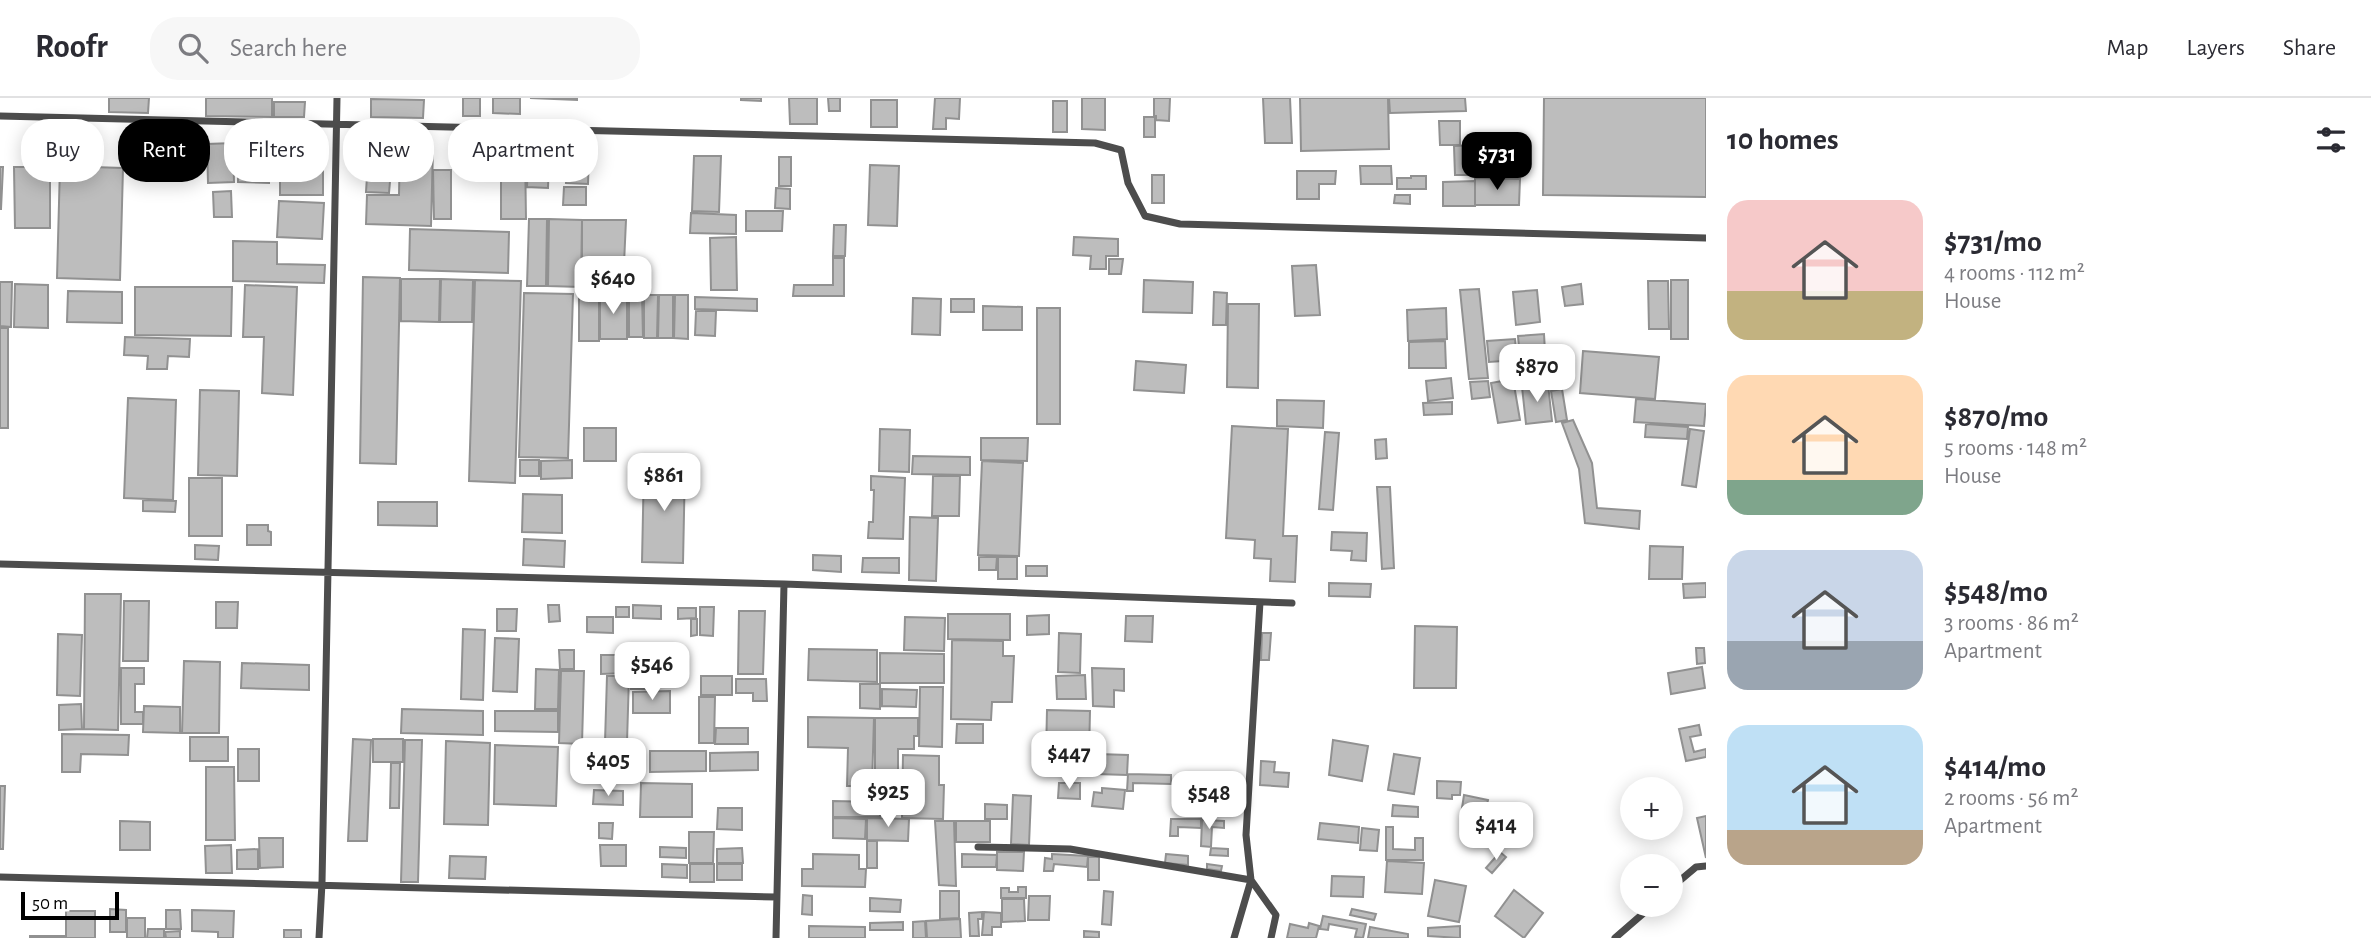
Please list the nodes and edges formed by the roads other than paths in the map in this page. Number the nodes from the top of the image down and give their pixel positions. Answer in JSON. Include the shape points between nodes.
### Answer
{"nodes":[{"id":1,"x":337,"y":98,"type":"edge"},
{"id":2,"x":0,"y":116,"type":"edge"},
{"id":3,"x":337,"y":123,"type":"junction"},
{"id":4,"x":1706,"y":238,"type":"edge"},
{"id":5,"x":0,"y":564,"type":"edge"},
{"id":6,"x":327,"y":573,"type":"junction"},
{"id":7,"x":784,"y":584,"type":"junction"},
{"id":8,"x":1260,"y":602,"type":"junction"},
{"id":9,"x":1292,"y":603,"type":"dead end"},
{"id":10,"x":978,"y":847,"type":"dead end"},
{"id":11,"x":1706,"y":866,"type":"edge"},
{"id":12,"x":0,"y":877,"type":"edge"},
{"id":13,"x":1683,"y":878,"type":"edge"},
{"id":14,"x":1251,"y":880,"type":"junction"},
{"id":15,"x":322,"y":883,"type":"junction"},
{"id":16,"x":776,"y":897,"type":"junction"},
{"id":17,"x":1639,"y":917,"type":"edge"},
{"id":18,"x":319,"y":938,"type":"edge"},
{"id":19,"x":776,"y":938,"type":"edge"},
{"id":20,"x":1234,"y":938,"type":"edge"},
{"id":21,"x":1270,"y":938,"type":"edge"},
{"id":22,"x":1615,"y":938,"type":"edge"}],
"edges":[{"from":1,"to":3,"type":"street"},
{"from":2,"to":3,"type":"street"},
{"from":3,"to":4,"type":"street","via":[[1096,143],[1121,150],[1128,183],[1145,216],[1180,224]]},
{"from":3,"to":6,"type":"street"},
{"from":5,"to":6,"type":"street"},
{"from":6,"to":7,"type":"street"},
{"from":6,"to":15,"type":"street"},
{"from":7,"to":8,"type":"street"},
{"from":7,"to":16,"type":"street"},
{"from":8,"to":9,"type":"street"},
{"from":8,"to":14,"type":"street","via":[[1246,835]]},
{"from":10,"to":14,"type":"street","via":[[1070,849]]},
{"from":11,"to":13,"type":"street","via":[[1696,867]]},
{"from":12,"to":15,"type":"street"},
{"from":14,"to":20,"type":"street"},
{"from":14,"to":21,"type":"street","via":[[1276,915]]},
{"from":15,"to":16,"type":"street"},
{"from":15,"to":18,"type":"street"},
{"from":16,"to":19,"type":"street"},
{"from":17,"to":22,"type":"street"}]}
